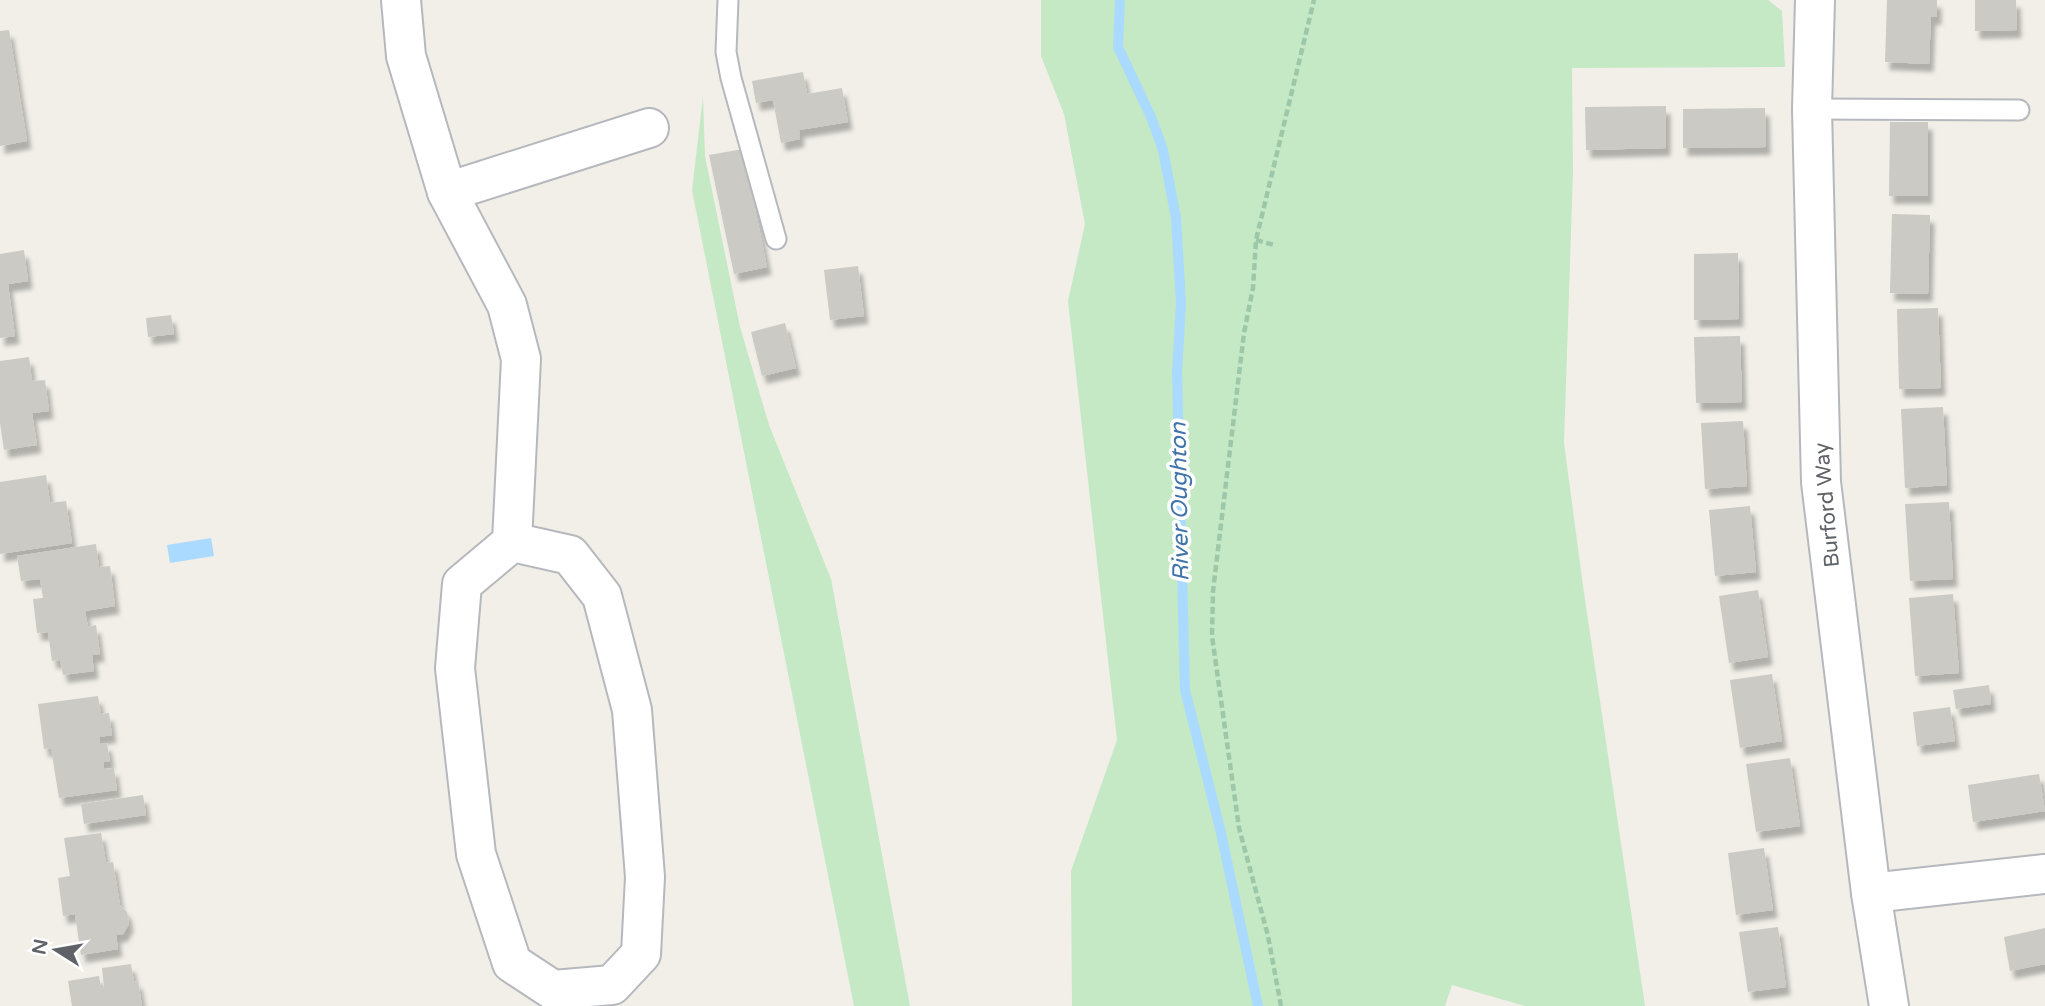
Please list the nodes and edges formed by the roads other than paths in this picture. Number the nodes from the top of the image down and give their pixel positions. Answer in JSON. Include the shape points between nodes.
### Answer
{"nodes":[{"id":1,"x":401,"y":0,"type":"edge"},
{"id":2,"x":728,"y":0,"type":"edge"},
{"id":3,"x":1815,"y":0,"type":"edge"},
{"id":4,"x":1812,"y":109,"type":"junction"},
{"id":5,"x":2019,"y":110,"type":"dead end"},
{"id":6,"x":649,"y":128,"type":"dead end"},
{"id":7,"x":447,"y":192,"type":"junction"},
{"id":8,"x":776,"y":239,"type":"dead end"},
{"id":9,"x":512,"y":542,"type":"junction"},
{"id":10,"x":2045,"y":874,"type":"edge"},
{"id":11,"x":1871,"y":893,"type":"junction"},
{"id":12,"x":1889,"y":1006,"type":"edge"}],
"edges":[{"from":1,"to":7,"type":"street","via":[[406,56]]},
{"from":2,"to":8,"type":"lane","via":[[726,52],[731,78]]},
{"from":3,"to":4,"type":"street","name":"Burford Way"},
{"from":4,"to":5,"type":"lane"},
{"from":4,"to":11,"type":"street","name":"Burford Way","via":[[1821,482]]},
{"from":6,"to":7,"type":"street"},
{"from":7,"to":9,"type":"street","via":[[507,305],[521,359]]},
{"from":9,"to":9,"type":"street","via":[[570,555],[602,596],[632,710],[645,877],[641,954],[612,985],[552,990],[512,963],[476,853],[455,668],[462,584]]},
{"from":10,"to":11,"type":"street"},
{"from":11,"to":12,"type":"street","name":"Burford Way"}]}
